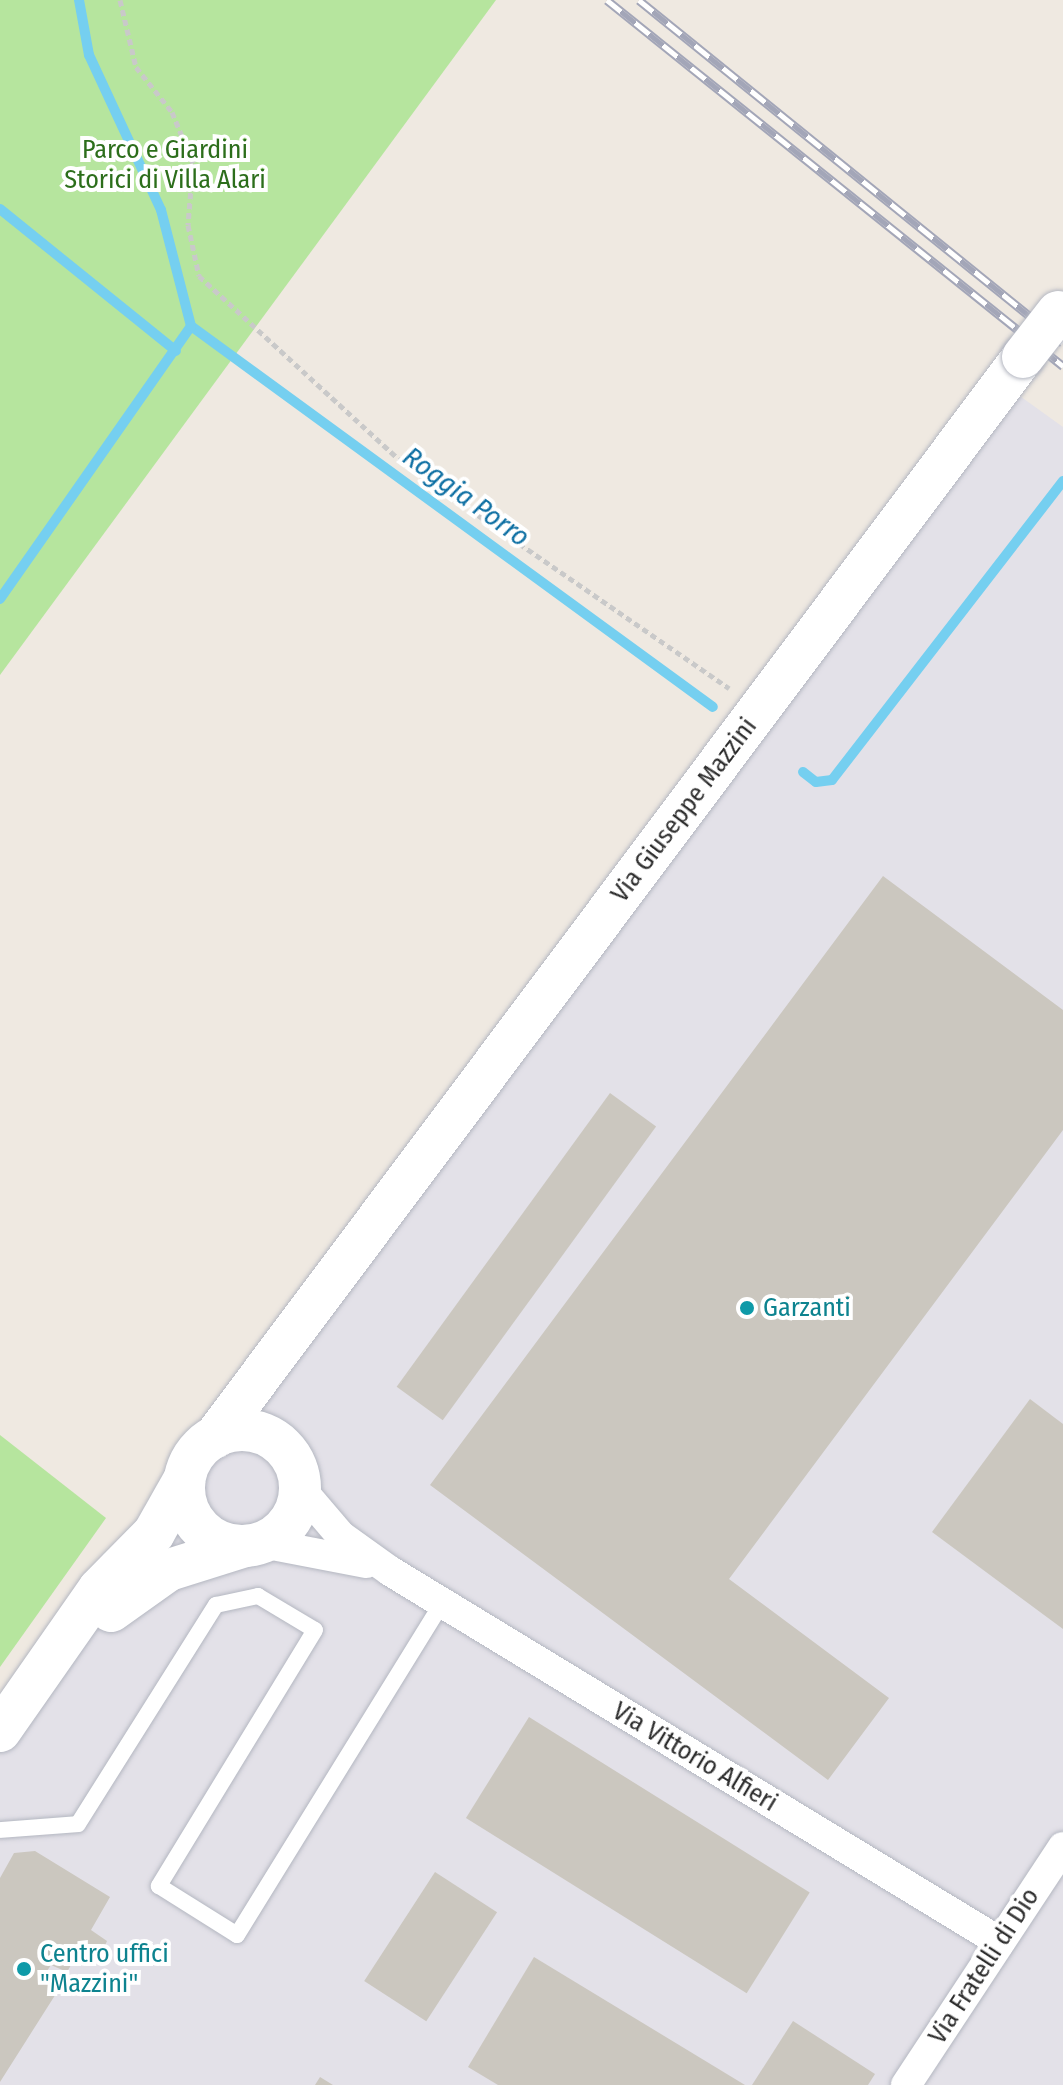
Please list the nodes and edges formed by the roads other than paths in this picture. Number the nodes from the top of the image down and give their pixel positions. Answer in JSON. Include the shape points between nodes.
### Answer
{"nodes":[{"id":1,"x":1060,"y":308,"type":"edge"},
{"id":2,"x":304,"y":1314,"type":"junction"},
{"id":3,"x":214,"y":1438,"type":"junction"},
{"id":4,"x":294,"y":1471,"type":"junction"},
{"id":5,"x":184,"y":1480,"type":"junction"},
{"id":6,"x":254,"y":1544,"type":"junction"},
{"id":7,"x":390,"y":1571,"type":"junction"},
{"id":8,"x":442,"y":1603,"type":"junction"},
{"id":9,"x":52,"y":1661,"type":"junction"},
{"id":10,"x":0,"y":1731,"type":"edge"},
{"id":11,"x":0,"y":1830,"type":"edge"},
{"id":12,"x":1063,"y":1847,"type":"edge"},
{"id":13,"x":1000,"y":1942,"type":"junction"},
{"id":14,"x":906,"y":2085,"type":"edge"}],
"edges":[{"from":1,"to":2,"type":"street","name":"Via Giuseppe Mazzini","bridge":true},
{"from":2,"to":3,"type":"street","name":"Via Giuseppe Mazzini"},
{"from":2,"to":4,"type":"street","name":"Via Giuseppe Mazzini","via":[[280,1383]]},
{"from":3,"to":4,"type":"street","via":[[254,1432]]},
{"from":3,"to":5,"type":"street","name":"Via Giuseppe Mazzini","via":[[196,1453]]},
{"from":4,"to":6,"type":"street","name":"Via Giuseppe Mazzini","via":[[290,1521]]},
{"from":4,"to":7,"type":"street","name":"Via Vittorio Alfieri","via":[[341,1536]]},
{"from":5,"to":6,"type":"street","via":[[197,1525],[221,1543]]},
{"from":5,"to":9,"type":"street","name":"Via Giuseppe Mazzini","via":[[154,1533],[101,1586]]},
{"from":6,"to":7,"type":"street","name":"Via Vittorio Alfieri","via":[[316,1548]]},
{"from":6,"to":9,"type":"street","name":"Via Giuseppe Mazzini","via":[[146,1582]]},
{"from":7,"to":8,"type":"street","name":"Via Vittorio Alfieri"},
{"from":8,"to":11,"type":"lane","via":[[237,1935],[159,1886],[315,1630],[258,1596],[216,1605],[78,1824]]},
{"from":8,"to":13,"type":"street","name":"Via Vittorio Alfieri"},
{"from":9,"to":10,"type":"street","name":"Via Giuseppe Mazzini"},
{"from":12,"to":13,"type":"street","name":"Via Fratelli di Dio"},
{"from":13,"to":14,"type":"street","name":"Via Fratelli di Dio"}]}
